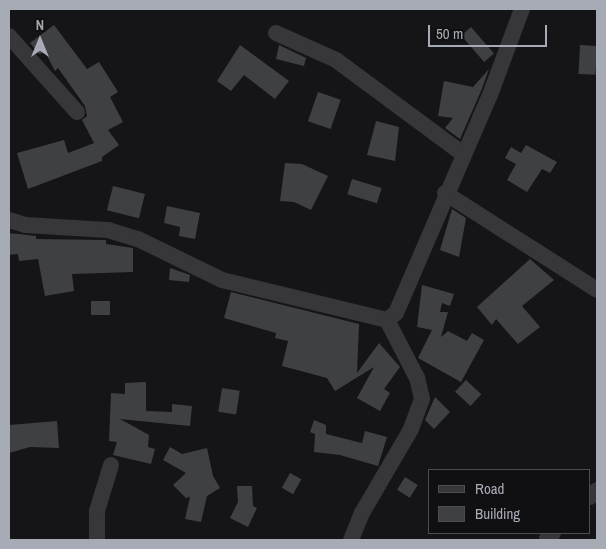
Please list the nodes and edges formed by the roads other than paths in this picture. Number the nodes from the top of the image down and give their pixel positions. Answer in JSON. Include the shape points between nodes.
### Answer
{"nodes":[{"id":1,"x":522,"y":9,"type":"edge"},
{"id":2,"x":276,"y":33,"type":"dead end"},
{"id":3,"x":9,"y":36,"type":"edge"},
{"id":4,"x":78,"y":112,"type":"dead end"},
{"id":5,"x":463,"y":154,"type":"junction"},
{"id":6,"x":445,"y":193,"type":"junction"},
{"id":7,"x":9,"y":220,"type":"edge"},
{"id":8,"x":597,"y":290,"type":"edge"},
{"id":9,"x":387,"y":320,"type":"junction"},
{"id":10,"x":111,"y":465,"type":"dead end"},
{"id":11,"x":97,"y":540,"type":"edge"},
{"id":12,"x":351,"y":540,"type":"edge"}],
"edges":[{"from":1,"to":5,"type":"street"},
{"from":2,"to":5,"type":"street","via":[[336,60]]},
{"from":3,"to":4,"type":"street"},
{"from":5,"to":6,"type":"street"},
{"from":6,"to":8,"type":"street"},
{"from":6,"to":9,"type":"street","via":[[396,313]]},
{"from":7,"to":9,"type":"street","via":[[26,225],[108,230],[138,239],[222,280]]},
{"from":9,"to":12,"type":"street","via":[[417,378],[422,399],[411,429],[362,513]]},
{"from":10,"to":11,"type":"street","via":[[97,511]]}]}
